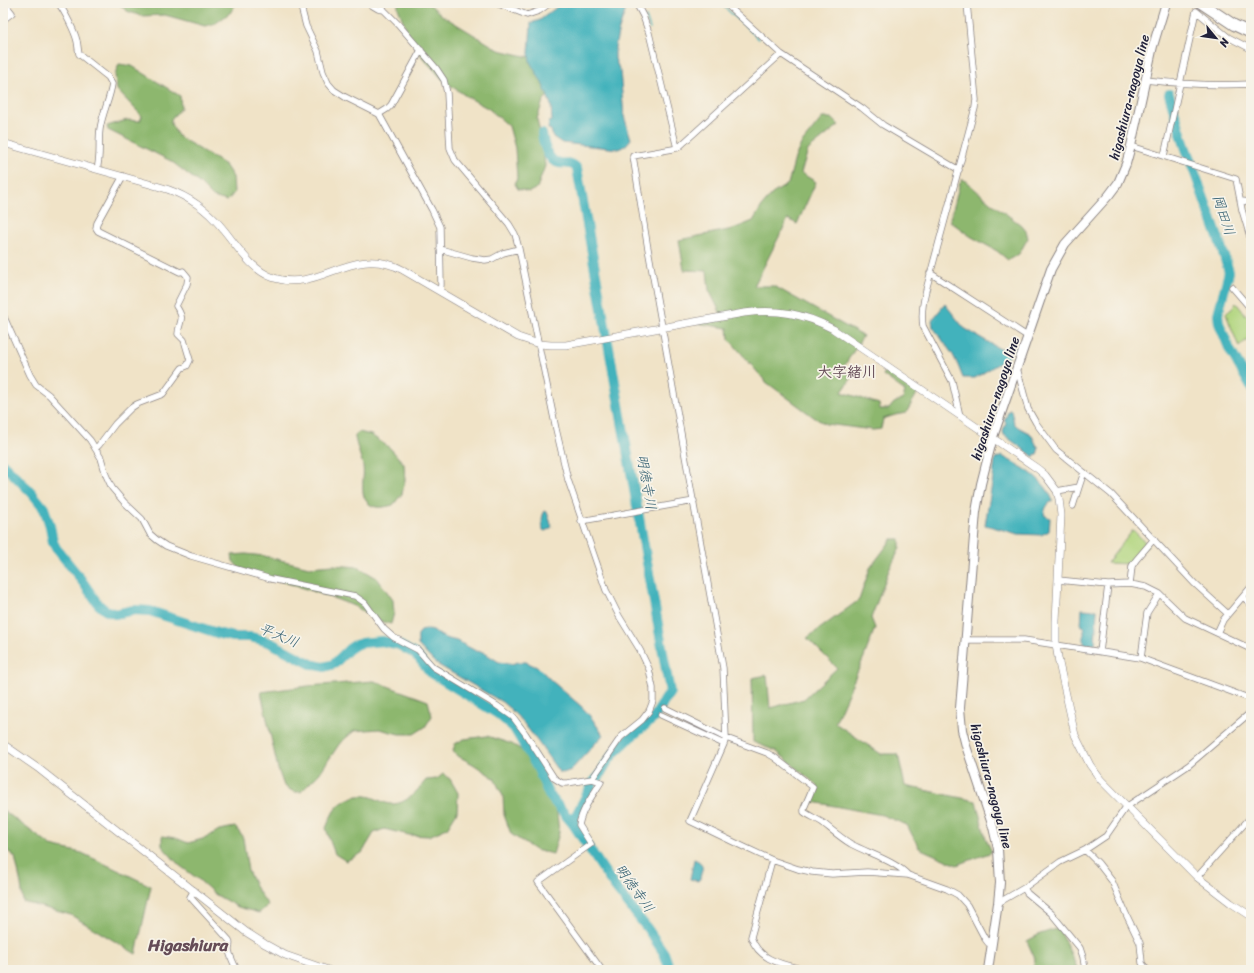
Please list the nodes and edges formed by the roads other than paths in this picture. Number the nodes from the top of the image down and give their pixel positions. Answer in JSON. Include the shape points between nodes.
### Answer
{"nodes":[{"id":1,"x":4,"y":3,"type":"edge"},
{"id":2,"x":58,"y":3,"type":"edge"},
{"id":3,"x":300,"y":3,"type":"edge"},
{"id":4,"x":368,"y":3,"type":"edge"},
{"id":5,"x":381,"y":3,"type":"edge"},
{"id":6,"x":496,"y":3,"type":"edge"},
{"id":7,"x":550,"y":3,"type":"edge"},
{"id":8,"x":636,"y":3,"type":"edge"},
{"id":9,"x":725,"y":3,"type":"edge"},
{"id":10,"x":967,"y":3,"type":"edge"},
{"id":11,"x":1166,"y":3,"type":"edge"},
{"id":12,"x":1201,"y":3,"type":"edge"},
{"id":13,"x":1211,"y":3,"type":"edge"},
{"id":14,"x":384,"y":10,"type":"junction"},
{"id":15,"x":3,"y":20,"type":"edge"},
{"id":16,"x":1251,"y":26,"type":"edge"},
{"id":17,"x":1251,"y":33,"type":"edge"},
{"id":18,"x":1251,"y":48,"type":"edge"},
{"id":19,"x":421,"y":50,"type":"junction"},
{"id":20,"x":780,"y":54,"type":"junction"},
{"id":21,"x":1145,"y":80,"type":"junction"},
{"id":22,"x":1180,"y":84,"type":"junction"},
{"id":23,"x":1251,"y":84,"type":"edge"},
{"id":24,"x":379,"y":114,"type":"junction"},
{"id":25,"x":3,"y":143,"type":"edge"},
{"id":26,"x":1131,"y":146,"type":"junction"},
{"id":27,"x":677,"y":148,"type":"junction"},
{"id":28,"x":1164,"y":156,"type":"junction"},
{"id":29,"x":97,"y":169,"type":"junction"},
{"id":30,"x":959,"y":170,"type":"junction"},
{"id":31,"x":123,"y":176,"type":"junction"},
{"id":32,"x":1241,"y":201,"type":"junction"},
{"id":33,"x":1251,"y":202,"type":"edge"},
{"id":34,"x":1251,"y":240,"type":"edge"},
{"id":35,"x":440,"y":249,"type":"junction"},
{"id":36,"x":519,"y":249,"type":"junction"},
{"id":37,"x":930,"y":273,"type":"junction"},
{"id":38,"x":1232,"y":286,"type":"dead end"},
{"id":39,"x":440,"y":291,"type":"junction"},
{"id":40,"x":1251,"y":309,"type":"edge"},
{"id":41,"x":3,"y":315,"type":"edge"},
{"id":42,"x":662,"y":327,"type":"junction"},
{"id":43,"x":1027,"y":336,"type":"junction"},
{"id":44,"x":539,"y":344,"type":"junction"},
{"id":45,"x":1016,"y":366,"type":"junction"},
{"id":46,"x":960,"y":416,"type":"junction"},
{"id":47,"x":993,"y":436,"type":"junction"},
{"id":48,"x":96,"y":448,"type":"junction"},
{"id":49,"x":1084,"y":472,"type":"junction"},
{"id":50,"x":1079,"y":487,"type":"junction"},
{"id":51,"x":1057,"y":491,"type":"junction"},
{"id":52,"x":694,"y":501,"type":"junction"},
{"id":53,"x":1073,"y":506,"type":"dead end"},
{"id":54,"x":581,"y":521,"type":"junction"},
{"id":55,"x":1154,"y":539,"type":"junction"},
{"id":56,"x":1058,"y":580,"type":"junction"},
{"id":57,"x":1130,"y":584,"type":"junction"},
{"id":58,"x":1108,"y":585,"type":"junction"},
{"id":59,"x":1251,"y":587,"type":"edge"},
{"id":60,"x":1159,"y":594,"type":"junction"},
{"id":61,"x":1243,"y":597,"type":"junction"},
{"id":62,"x":1251,"y":604,"type":"edge"},
{"id":63,"x":1228,"y":614,"type":"junction"},
{"id":64,"x":1217,"y":633,"type":"junction"},
{"id":65,"x":965,"y":640,"type":"junction"},
{"id":66,"x":1056,"y":645,"type":"junction"},
{"id":67,"x":1251,"y":648,"type":"edge"},
{"id":68,"x":1100,"y":652,"type":"junction"},
{"id":69,"x":1141,"y":658,"type":"junction"},
{"id":70,"x":1251,"y":699,"type":"edge"},
{"id":71,"x":665,"y":708,"type":"dead end"},
{"id":72,"x":1251,"y":712,"type":"edge"},
{"id":73,"x":661,"y":715,"type":"dead end"},
{"id":74,"x":726,"y":738,"type":"junction"},
{"id":75,"x":3,"y":744,"type":"edge"},
{"id":76,"x":724,"y":744,"type":"junction"},
{"id":77,"x":592,"y":779,"type":"junction"},
{"id":78,"x":1126,"y":807,"type":"junction"},
{"id":79,"x":1251,"y":814,"type":"edge"},
{"id":80,"x":1085,"y":850,"type":"junction"},
{"id":81,"x":772,"y":860,"type":"junction"},
{"id":82,"x":908,"y":875,"type":"junction"},
{"id":83,"x":1197,"y":877,"type":"junction"},
{"id":84,"x":1024,"y":888,"type":"junction"},
{"id":85,"x":194,"y":890,"type":"junction"},
{"id":86,"x":998,"y":903,"type":"junction"},
{"id":87,"x":1251,"y":916,"type":"edge"},
{"id":88,"x":992,"y":944,"type":"junction"},
{"id":89,"x":237,"y":970,"type":"edge"},
{"id":90,"x":328,"y":970,"type":"edge"},
{"id":91,"x":602,"y":970,"type":"edge"},
{"id":92,"x":798,"y":970,"type":"edge"},
{"id":93,"x":988,"y":970,"type":"edge"},
{"id":94,"x":1085,"y":970,"type":"edge"},
{"id":95,"x":1147,"y":970,"type":"edge"}],
"edges":[{"from":1,"to":15,"type":"street","via":[[12,14]]},
{"from":2,"to":29,"type":"street","via":[[78,43],[79,54],[108,77],[112,84],[100,128]]},
{"from":3,"to":24,"type":"street","via":[[328,83],[345,97]]},
{"from":4,"to":14,"type":"street"},
{"from":5,"to":14,"type":"street"},
{"from":6,"to":7,"type":"street","via":[[527,15],[539,11]]},
{"from":8,"to":27,"type":"street","via":[[649,32]]},
{"from":9,"to":20,"type":"street"},
{"from":10,"to":30,"type":"street","via":[[976,100]]},
{"from":11,"to":21,"type":"main road","name":"higashiura-nagoya line"},
{"from":12,"to":17,"type":"highway"},
{"from":13,"to":16,"type":"highway"},
{"from":14,"to":19,"type":"street"},
{"from":18,"to":22,"type":"street","via":[[1228,37],[1196,11]]},
{"from":19,"to":24,"type":"street","via":[[391,105]]},
{"from":19,"to":36,"type":"street","via":[[441,74],[446,85],[450,148],[454,160],[509,224]]},
{"from":20,"to":27,"type":"street"},
{"from":20,"to":30,"type":"street","via":[[862,108],[879,123]]},
{"from":21,"to":22,"type":"street"},
{"from":21,"to":26,"type":"main road","name":"higashiura-nagoya line"},
{"from":22,"to":23,"type":"street"},
{"from":22,"to":28,"type":"street"},
{"from":24,"to":35,"type":"street","via":[[440,227]]},
{"from":25,"to":29,"type":"street"},
{"from":26,"to":28,"type":"street"},
{"from":26,"to":43,"type":"main road","name":"higashiura-nagoya line","via":[[1118,183],[1065,244],[1051,269]]},
{"from":27,"to":42,"type":"street","via":[[633,156]]},
{"from":28,"to":32,"type":"street","via":[[1236,179]]},
{"from":29,"to":31,"type":"street"},
{"from":30,"to":37,"type":"street"},
{"from":31,"to":39,"type":"street","via":[[173,191],[199,205],[217,222],[251,264],[275,278],[306,280],[359,262],[374,261],[396,266]]},
{"from":31,"to":48,"type":"street","via":[[96,228],[180,272],[183,271],[188,277],[176,306],[182,316],[178,334],[184,340],[190,360],[163,394],[142,401],[131,408]]},
{"from":32,"to":33,"type":"street"},
{"from":32,"to":34,"type":"street"},
{"from":35,"to":36,"type":"street","via":[[485,260]]},
{"from":35,"to":39,"type":"street"},
{"from":36,"to":44,"type":"street"},
{"from":37,"to":43,"type":"street"},
{"from":37,"to":46,"type":"street","via":[[923,303],[923,326],[952,381]]},
{"from":38,"to":40,"type":"street"},
{"from":39,"to":44,"type":"street","via":[[518,337]]},
{"from":41,"to":48,"type":"street","via":[[36,385],[49,394]]},
{"from":42,"to":44,"type":"street","via":[[566,345]]},
{"from":42,"to":46,"type":"street","via":[[756,312],[781,311],[818,320]]},
{"from":42,"to":52,"type":"street"},
{"from":43,"to":45,"type":"main road","name":"higashiura-nagoya line"},
{"from":44,"to":54,"type":"street","via":[[568,480]]},
{"from":45,"to":47,"type":"main road","name":"higashiura-nagoya line"},
{"from":45,"to":49,"type":"street","via":[[1028,409],[1036,423],[1056,450]]},
{"from":46,"to":47,"type":"street"},
{"from":47,"to":51,"type":"street","via":[[1045,475]]},
{"from":47,"to":65,"type":"main road","name":"higashiura-nagoya line","via":[[976,512]]},
{"from":48,"to":77,"type":"street","via":[[112,488],[142,519],[150,534],[157,540],[191,556],[271,578],[355,596],[370,608],[384,630],[393,637],[411,645],[433,667],[513,717],[554,778],[567,783]]},
{"from":49,"to":50,"type":"street"},
{"from":49,"to":55,"type":"street","via":[[1112,494]]},
{"from":50,"to":51,"type":"street"},
{"from":50,"to":53,"type":"street"},
{"from":51,"to":56,"type":"street","via":[[1061,515]]},
{"from":52,"to":54,"type":"street"},
{"from":52,"to":74,"type":"street","via":[[723,668]]},
{"from":54,"to":77,"type":"street","via":[[606,590],[640,650],[649,669],[653,688],[653,701],[649,711],[621,737]]},
{"from":55,"to":57,"type":"street","via":[[1132,566]]},
{"from":55,"to":63,"type":"street","via":[[1195,584]]},
{"from":56,"to":58,"type":"street"},
{"from":56,"to":66,"type":"street"},
{"from":57,"to":58,"type":"street"},
{"from":57,"to":60,"type":"street","via":[[1146,587]]},
{"from":58,"to":68,"type":"street"},
{"from":59,"to":61,"type":"street"},
{"from":60,"to":64,"type":"street","via":[[1185,618]]},
{"from":60,"to":69,"type":"street","via":[[1147,613]]},
{"from":61,"to":62,"type":"street"},
{"from":61,"to":63,"type":"street"},
{"from":63,"to":64,"type":"street"},
{"from":64,"to":67,"type":"street"},
{"from":65,"to":66,"type":"street","via":[[1024,640]]},
{"from":65,"to":86,"type":"main road","name":"higashiura-nagoya line","via":[[960,708],[962,730],[998,849]]},
{"from":66,"to":68,"type":"street"},
{"from":66,"to":78,"type":"street","via":[[1075,735],[1090,765]]},
{"from":68,"to":69,"type":"street"},
{"from":69,"to":70,"type":"street"},
{"from":71,"to":74,"type":"street"},
{"from":72,"to":78,"type":"street","via":[[1189,765]]},
{"from":73,"to":76,"type":"street"},
{"from":74,"to":76,"type":"street"},
{"from":74,"to":82,"type":"street","via":[[774,757],[813,787],[804,812],[848,842],[899,867]]},
{"from":75,"to":85,"type":"street","via":[[33,764]]},
{"from":76,"to":81,"type":"street","via":[[690,821]]},
{"from":77,"to":91,"type":"street","via":[[601,782],[580,818],[579,825],[592,844],[538,882]]},
{"from":78,"to":80,"type":"street","via":[[1106,836]]},
{"from":78,"to":83,"type":"street"},
{"from":79,"to":83,"type":"street"},
{"from":80,"to":84,"type":"street","via":[[1060,862]]},
{"from":80,"to":95,"type":"street","via":[[1112,881],[1140,943],[1142,963]]},
{"from":81,"to":82,"type":"street","via":[[812,872]]},
{"from":81,"to":92,"type":"street","via":[[751,937],[758,951]]},
{"from":82,"to":88,"type":"street","via":[[958,894],[967,905],[985,939]]},
{"from":83,"to":87,"type":"street"},
{"from":84,"to":86,"type":"street"},
{"from":84,"to":94,"type":"street","via":[[1051,913],[1080,948]]},
{"from":85,"to":89,"type":"street","via":[[190,897],[229,940],[229,951]]},
{"from":85,"to":90,"type":"street","via":[[265,944],[285,955]]},
{"from":86,"to":88,"type":"main road","name":"higashiura-nagoya line"},
{"from":88,"to":93,"type":"main road","name":"higashiura-nagoya line"}]}
